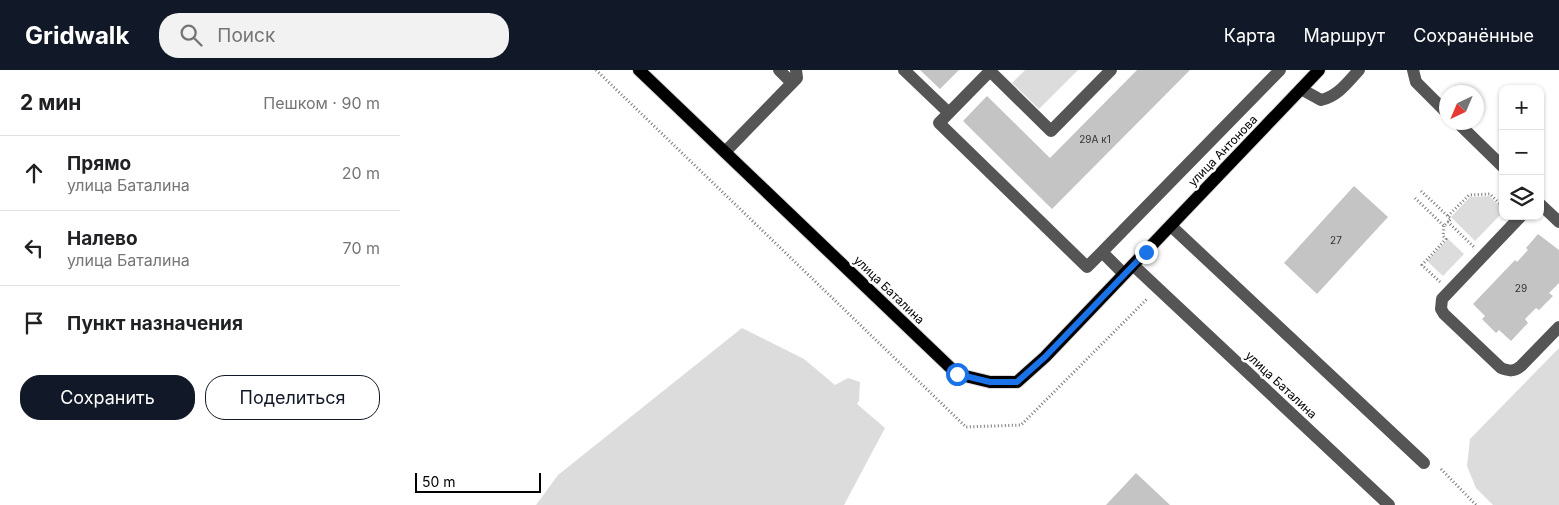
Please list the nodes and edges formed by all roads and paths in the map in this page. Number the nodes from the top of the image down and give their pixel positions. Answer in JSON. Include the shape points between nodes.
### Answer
{"nodes":[{"id":1,"x":639,"y":70,"type":"edge"},
{"id":2,"x":779,"y":70,"type":"edge"},
{"id":3,"x":796,"y":70,"type":"edge"},
{"id":4,"x":904,"y":70,"type":"edge"},
{"id":5,"x":1111,"y":70,"type":"edge"},
{"id":6,"x":1319,"y":70,"type":"edge"},
{"id":7,"x":1359,"y":70,"type":"edge"},
{"id":8,"x":1413,"y":70,"type":"edge"},
{"id":9,"x":991,"y":71,"type":"edge"},
{"id":10,"x":1278,"y":71,"type":"edge"},
{"id":11,"x":792,"y":82,"type":"junction"},
{"id":12,"x":1301,"y":88,"type":"junction"},
{"id":13,"x":1439,"y":105,"type":"edge"},
{"id":14,"x":949,"y":113,"type":"junction"},
{"id":15,"x":1466,"y":130,"type":"edge"},
{"id":16,"x":724,"y":152,"type":"junction"},
{"id":17,"x":1499,"y":163,"type":"edge"},
{"id":18,"x":1422,"y":191,"type":"dead end"},
{"id":19,"x":1415,"y":198,"type":"dead end"},
{"id":20,"x":1499,"y":203,"type":"edge"},
{"id":21,"x":1544,"y":208,"type":"edge"},
{"id":22,"x":1448,"y":216,"type":"junction"},
{"id":23,"x":1517,"y":220,"type":"edge"},
{"id":24,"x":1448,"y":222,"type":"junction"},
{"id":25,"x":1559,"y":222,"type":"edge"},
{"id":26,"x":1171,"y":226,"type":"junction"},
{"id":27,"x":1444,"y":226,"type":"junction"},
{"id":28,"x":1102,"y":252,"type":"junction"},
{"id":29,"x":1146,"y":252,"type":"joint"},
{"id":30,"x":1484,"y":256,"type":"junction"},
{"id":31,"x":1426,"y":261,"type":"dead end"},
{"id":32,"x":1128,"y":270,"type":"junction"},
{"id":33,"x":1559,"y":327,"type":"edge"},
{"id":34,"x":1424,"y":463,"type":"dead end"},
{"id":35,"x":1441,"y":469,"type":"dead end"},
{"id":36,"x":1389,"y":505,"type":"edge"},
{"id":37,"x":1476,"y":505,"type":"edge"}],
"edges":[{"from":1,"to":16,"type":"main road","name":"улица Баталина"},
{"from":2,"to":11,"type":"lane"},
{"from":3,"to":11,"type":"lane","via":[[797,78]]},
{"from":4,"to":14,"type":"lane"},
{"from":5,"to":9,"type":"lane","via":[[1051,131]]},
{"from":6,"to":12,"type":"main road","name":"улица Антонова"},
{"from":7,"to":12,"type":"lane","via":[[1329,98],[1320,100]]},
{"from":8,"to":13,"type":"lane","via":[[1416,82]]},
{"from":9,"to":14,"type":"lane"},
{"from":10,"to":28,"type":"lane"},
{"from":11,"to":16,"type":"lane"},
{"from":12,"to":26,"type":"main road","name":"улица Антонова"},
{"from":14,"to":28,"type":"lane","via":[[939,123],[1087,268]]},
{"from":15,"to":17,"type":"lane"},
{"from":16,"to":32,"type":"main road","name":"улица Баталина","via":[[957,374],[990,382],[1017,382]]},
{"from":18,"to":22,"type":"path"},
{"from":19,"to":27,"type":"path"},
{"from":20,"to":22,"type":"path","via":[[1490,194],[1469,195]]},
{"from":21,"to":25,"type":"lane"},
{"from":22,"to":24,"type":"path","via":[[1451,219]]},
{"from":23,"to":30,"type":"lane"},
{"from":24,"to":27,"type":"path"},
{"from":24,"to":30,"type":"path"},
{"from":26,"to":29,"type":"main road","name":"улица Антонова"},
{"from":26,"to":34,"type":"lane"},
{"from":27,"to":31,"type":"path","via":[[1443,236],[1446,239]]},
{"from":28,"to":32,"type":"lane"},
{"from":29,"to":32,"type":"main road","name":"улица Баталина"},
{"from":30,"to":33,"type":"lane","via":[[1442,299],[1441,309],[1501,368],[1517,370]]},
{"from":32,"to":36,"type":"lane","name":"улица Баталина"},
{"from":35,"to":37,"type":"path"}]}
